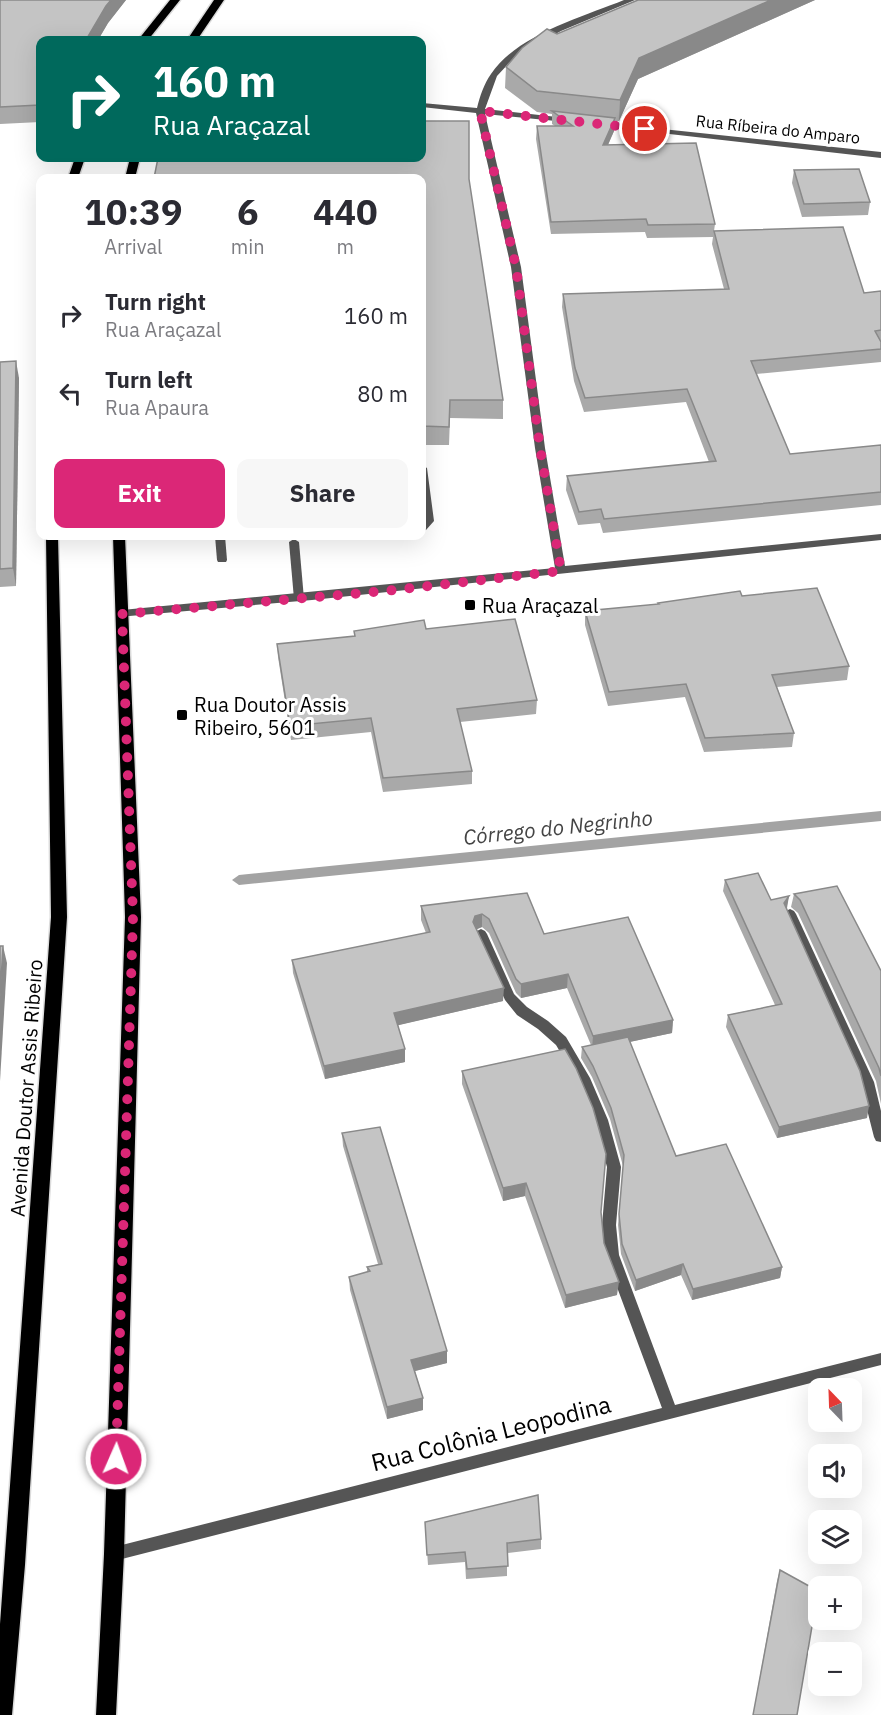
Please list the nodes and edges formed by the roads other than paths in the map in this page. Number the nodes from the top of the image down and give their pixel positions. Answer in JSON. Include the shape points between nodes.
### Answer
{"nodes":[{"id":1,"x":175,"y":0,"type":"edge"},
{"id":2,"x":219,"y":0,"type":"edge"},
{"id":3,"x":631,"y":0,"type":"edge"},
{"id":4,"x":146,"y":36,"type":"edge"},
{"id":5,"x":194,"y":36,"type":"edge"},
{"id":6,"x":426,"y":105,"type":"edge"},
{"id":7,"x":480,"y":111,"type":"junction"},
{"id":8,"x":574,"y":121,"type":"edge"},
{"id":9,"x":586,"y":122,"type":"edge"},
{"id":10,"x":881,"y":155,"type":"edge"},
{"id":11,"x":426,"y":504,"type":"edge"},
{"id":12,"x":426,"y":523,"type":"edge"},
{"id":13,"x":881,"y":537,"type":"edge"},
{"id":14,"x":52,"y":540,"type":"edge"},
{"id":15,"x":119,"y":540,"type":"edge"},
{"id":16,"x":220,"y":540,"type":"edge"},
{"id":17,"x":294,"y":542,"type":"dead end"},
{"id":18,"x":222,"y":560,"type":"dead end"},
{"id":19,"x":561,"y":571,"type":"junction"},
{"id":20,"x":299,"y":599,"type":"junction"},
{"id":21,"x":122,"y":614,"type":"junction"},
{"id":22,"x":790,"y":914,"type":"edge"},
{"id":23,"x":481,"y":934,"type":"edge"},
{"id":24,"x":881,"y":1137,"type":"edge"},
{"id":25,"x":881,"y":1359,"type":"edge"},
{"id":26,"x":670,"y":1411,"type":"junction"},
{"id":27,"x":114,"y":1554,"type":"junction"},
{"id":28,"x":2,"y":1715,"type":"edge"},
{"id":29,"x":106,"y":1715,"type":"edge"}],
"edges":[{"from":1,"to":4,"type":"main road"},
{"from":2,"to":5,"type":"main road"},
{"from":3,"to":7,"type":"street","via":[[516,52],[496,71]]},
{"from":6,"to":7,"type":"street"},
{"from":7,"to":8,"type":"street"},
{"from":7,"to":19,"type":"street","via":[[516,267]]},
{"from":9,"to":10,"type":"street","name":"Rua Ríbeira do Amparo"},
{"from":11,"to":12,"type":"street"},
{"from":13,"to":19,"type":"street"},
{"from":14,"to":28,"type":"main road","name":"Avenida Doutor Assis Ribeiro","via":[[59,917]]},
{"from":15,"to":21,"type":"main road"},
{"from":16,"to":18,"type":"street"},
{"from":17,"to":20,"type":"street"},
{"from":19,"to":20,"type":"street"},
{"from":20,"to":21,"type":"street"},
{"from":21,"to":27,"type":"main road","via":[[133,917]]},
{"from":22,"to":24,"type":"street","via":[[867,1082]]},
{"from":23,"to":26,"type":"street","via":[[509,996],[561,1041],[601,1120],[614,1167],[609,1225],[612,1255]]},
{"from":25,"to":26,"type":"street","name":"Rua Colônia Leopodina"},
{"from":26,"to":27,"type":"street","name":"Rua Colônia Leopodina"},
{"from":27,"to":29,"type":"main road"}]}
